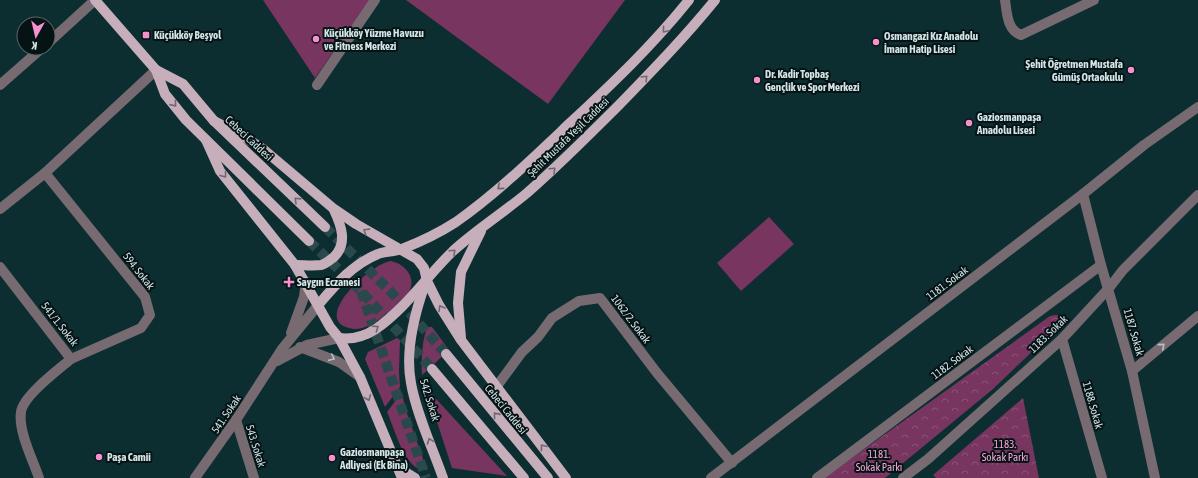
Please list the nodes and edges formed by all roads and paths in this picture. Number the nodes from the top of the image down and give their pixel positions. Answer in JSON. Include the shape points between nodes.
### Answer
{"nodes":[{"id":1,"x":95,"y":0,"type":"edge"},
{"id":2,"x":375,"y":0,"type":"edge"},
{"id":3,"x":690,"y":0,"type":"edge"},
{"id":4,"x":715,"y":0,"type":"edge"},
{"id":5,"x":1005,"y":0,"type":"edge"},
{"id":6,"x":1094,"y":0,"type":"edge"},
{"id":7,"x":56,"y":36,"type":"edge"},
{"id":8,"x":33,"y":56,"type":"edge"},
{"id":9,"x":156,"y":70,"type":"junction"},
{"id":10,"x":0,"y":85,"type":"edge"},
{"id":11,"x":317,"y":85,"type":"dead end"},
{"id":12,"x":1198,"y":107,"type":"edge"},
{"id":13,"x":214,"y":121,"type":"junction"},
{"id":14,"x":206,"y":140,"type":"junction"},
{"id":15,"x":45,"y":172,"type":"junction"},
{"id":16,"x":1083,"y":194,"type":"junction"},
{"id":17,"x":1198,"y":195,"type":"edge"},
{"id":18,"x":0,"y":209,"type":"edge"},
{"id":19,"x":334,"y":209,"type":"junction"},
{"id":20,"x":325,"y":227,"type":"tunnel mouth"},
{"id":21,"x":483,"y":227,"type":"junction"},
{"id":22,"x":309,"y":241,"type":"tunnel mouth"},
{"id":23,"x":400,"y":250,"type":"junction"},
{"id":24,"x":295,"y":265,"type":"junction"},
{"id":25,"x":1101,"y":265,"type":"junction"},
{"id":26,"x":0,"y":268,"type":"edge"},
{"id":27,"x":427,"y":281,"type":"junction"},
{"id":28,"x":306,"y":282,"type":"junction"},
{"id":29,"x":1109,"y":288,"type":"junction"},
{"id":30,"x":318,"y":304,"type":"junction"},
{"id":31,"x":1198,"y":316,"type":"edge"},
{"id":32,"x":339,"y":338,"type":"junction"},
{"id":33,"x":1062,"y":339,"type":"junction"},
{"id":34,"x":461,"y":340,"type":"junction"},
{"id":35,"x":287,"y":342,"type":"junction"},
{"id":36,"x":300,"y":347,"type":"junction"},
{"id":37,"x":446,"y":354,"type":"tunnel mouth"},
{"id":38,"x":71,"y":359,"type":"junction"},
{"id":39,"x":275,"y":362,"type":"junction"},
{"id":40,"x":432,"y":369,"type":"tunnel mouth"},
{"id":41,"x":1132,"y":371,"type":"junction"},
{"id":42,"x":360,"y":377,"type":"junction"},
{"id":43,"x":497,"y":386,"type":"junction"},
{"id":44,"x":236,"y":420,"type":"junction"},
{"id":45,"x":732,"y":462,"type":"junction"},
{"id":46,"x":396,"y":466,"type":"junction"},
{"id":47,"x":39,"y":478,"type":"edge"},
{"id":48,"x":195,"y":478,"type":"edge"},
{"id":49,"x":254,"y":478,"type":"edge"},
{"id":50,"x":402,"y":478,"type":"edge"},
{"id":51,"x":415,"y":478,"type":"edge"},
{"id":52,"x":443,"y":478,"type":"edge"},
{"id":53,"x":524,"y":478,"type":"edge"},
{"id":54,"x":548,"y":478,"type":"edge"},
{"id":55,"x":566,"y":478,"type":"edge"},
{"id":56,"x":712,"y":478,"type":"edge"},
{"id":57,"x":817,"y":478,"type":"edge"},
{"id":58,"x":903,"y":478,"type":"edge"},
{"id":59,"x":1102,"y":478,"type":"edge"},
{"id":60,"x":1156,"y":478,"type":"edge"}],
"edges":[{"from":1,"to":7,"type":"street"},
{"from":1,"to":9,"type":"main road","name":"Cebeci Caddesi"},
{"from":2,"to":11,"type":"street"},
{"from":3,"to":23,"type":"main road","name":"Şehit Mustafa Yeşil Caddesi","one_way":true,"via":[[662,34],[542,151],[454,223]]},
{"from":21,"to":4,"type":"main road","name":"Şehit Mustafa Yeşil Caddesi","one_way":true,"via":[[525,194],[586,137],[691,31]]},
{"from":5,"to":6,"type":"street","via":[[1010,25],[1015,33],[1021,35]]},
{"from":8,"to":10,"type":"street"},
{"from":9,"to":13,"type":"main road","name":"Cebeci Caddesi","via":[[183,84]]},
{"from":9,"to":14,"type":"main road","name":"Cebeci Caddesi","one_way":true,"via":[[165,94]]},
{"from":9,"to":15,"type":"street"},
{"from":12,"to":16,"type":"street","name":"1181. Sokak","via":[[1144,145]]},
{"from":13,"to":19,"type":"main road","via":[[263,148]]},
{"from":20,"to":13,"type":"main road","name":"Cebeci Caddesi","one_way":true},
{"from":14,"to":22,"type":"main road","name":"Cebeci Caddesi"},
{"from":14,"to":24,"type":"main road","one_way":true,"via":[[220,170]]},
{"from":15,"to":18,"type":"street"},
{"from":15,"to":38,"type":"street","name":"594. Sokak","via":[[145,297],[150,315],[140,328]]},
{"from":16,"to":25,"type":"street","name":"1187. Sokak"},
{"from":16,"to":45,"type":"street","name":"1181. Sokak"},
{"from":17,"to":29,"type":"street","name":"1183. Sokak","via":[[1123,270]]},
{"from":23,"to":19,"type":"main road","one_way":true},
{"from":19,"to":24,"type":"main road","via":[[342,233],[337,253],[321,265]]},
{"from":27,"to":21,"type":"main road","name":"Şehit Mustafa Yeşil Caddesi","one_way":true,"via":[[454,251]]},
{"from":21,"to":34,"type":"main road","via":[[461,272],[458,303]]},
{"from":23,"to":27,"type":"main road","via":[[417,259],[424,268]]},
{"from":23,"to":30,"type":"main road","name":"Şehit Mustafa Yeşil Caddesi","via":[[380,253],[366,260],[347,274]]},
{"from":24,"to":28,"type":"main road"},
{"from":25,"to":29,"type":"street","name":"1187. Sokak"},
{"from":25,"to":57,"type":"street","name":"1182. Sokak"},
{"from":26,"to":38,"type":"street","name":"541/1. Sokak"},
{"from":32,"to":27,"type":"main road","name":"Şehit Mustafa Yeşil Caddesi","one_way":true,"via":[[355,338],[376,329],[397,312]]},
{"from":34,"to":27,"type":"main road","one_way":true},
{"from":52,"to":27,"type":"main road","name":"542. Sokak","one_way":true,"via":[[411,383],[409,363],[417,306]]},
{"from":28,"to":30,"type":"main road"},
{"from":28,"to":35,"type":"street","via":[[302,302]]},
{"from":29,"to":33,"type":"street","name":"1183. Sokak"},
{"from":29,"to":41,"type":"street","name":"1187. Sokak"},
{"from":30,"to":32,"type":"main road"},
{"from":30,"to":35,"type":"street"},
{"from":41,"to":31,"type":"street","one_way":true},
{"from":32,"to":36,"type":"street"},
{"from":32,"to":42,"type":"main road"},
{"from":33,"to":58,"type":"street","name":"1183. Sokak","via":[[928,459]]},
{"from":33,"to":59,"type":"street","name":"1188. Sokak"},
{"from":34,"to":43,"type":"main road"},
{"from":35,"to":39,"type":"street","name":"541. Sokak"},
{"from":36,"to":39,"type":"street"},
{"from":36,"to":42,"type":"street","one_way":true,"via":[[339,362]]},
{"from":54,"to":37,"type":"main road","name":"Cebeci Caddesi","one_way":true},
{"from":38,"to":47,"type":"street","name":"541/1. Sokak","via":[[34,391],[21,411],[22,428]]},
{"from":39,"to":44,"type":"street","name":"541. Sokak"},
{"from":40,"to":53,"type":"main road"},
{"from":41,"to":60,"type":"street","name":"1187. Sokak"},
{"from":42,"to":46,"type":"main road","one_way":true},
{"from":43,"to":45,"type":"street","name":"1062/2. Sokak","via":[[552,318],[579,301],[600,298],[657,374]]},
{"from":55,"to":43,"type":"main road","one_way":true},
{"from":44,"to":48,"type":"street","name":"541. Sokak"},
{"from":44,"to":49,"type":"street","name":"543. Sokak"},
{"from":45,"to":56,"type":"street","name":"1181. Sokak"},
{"from":46,"to":50,"type":"main road"},
{"from":46,"to":51,"type":"main road"}]}
